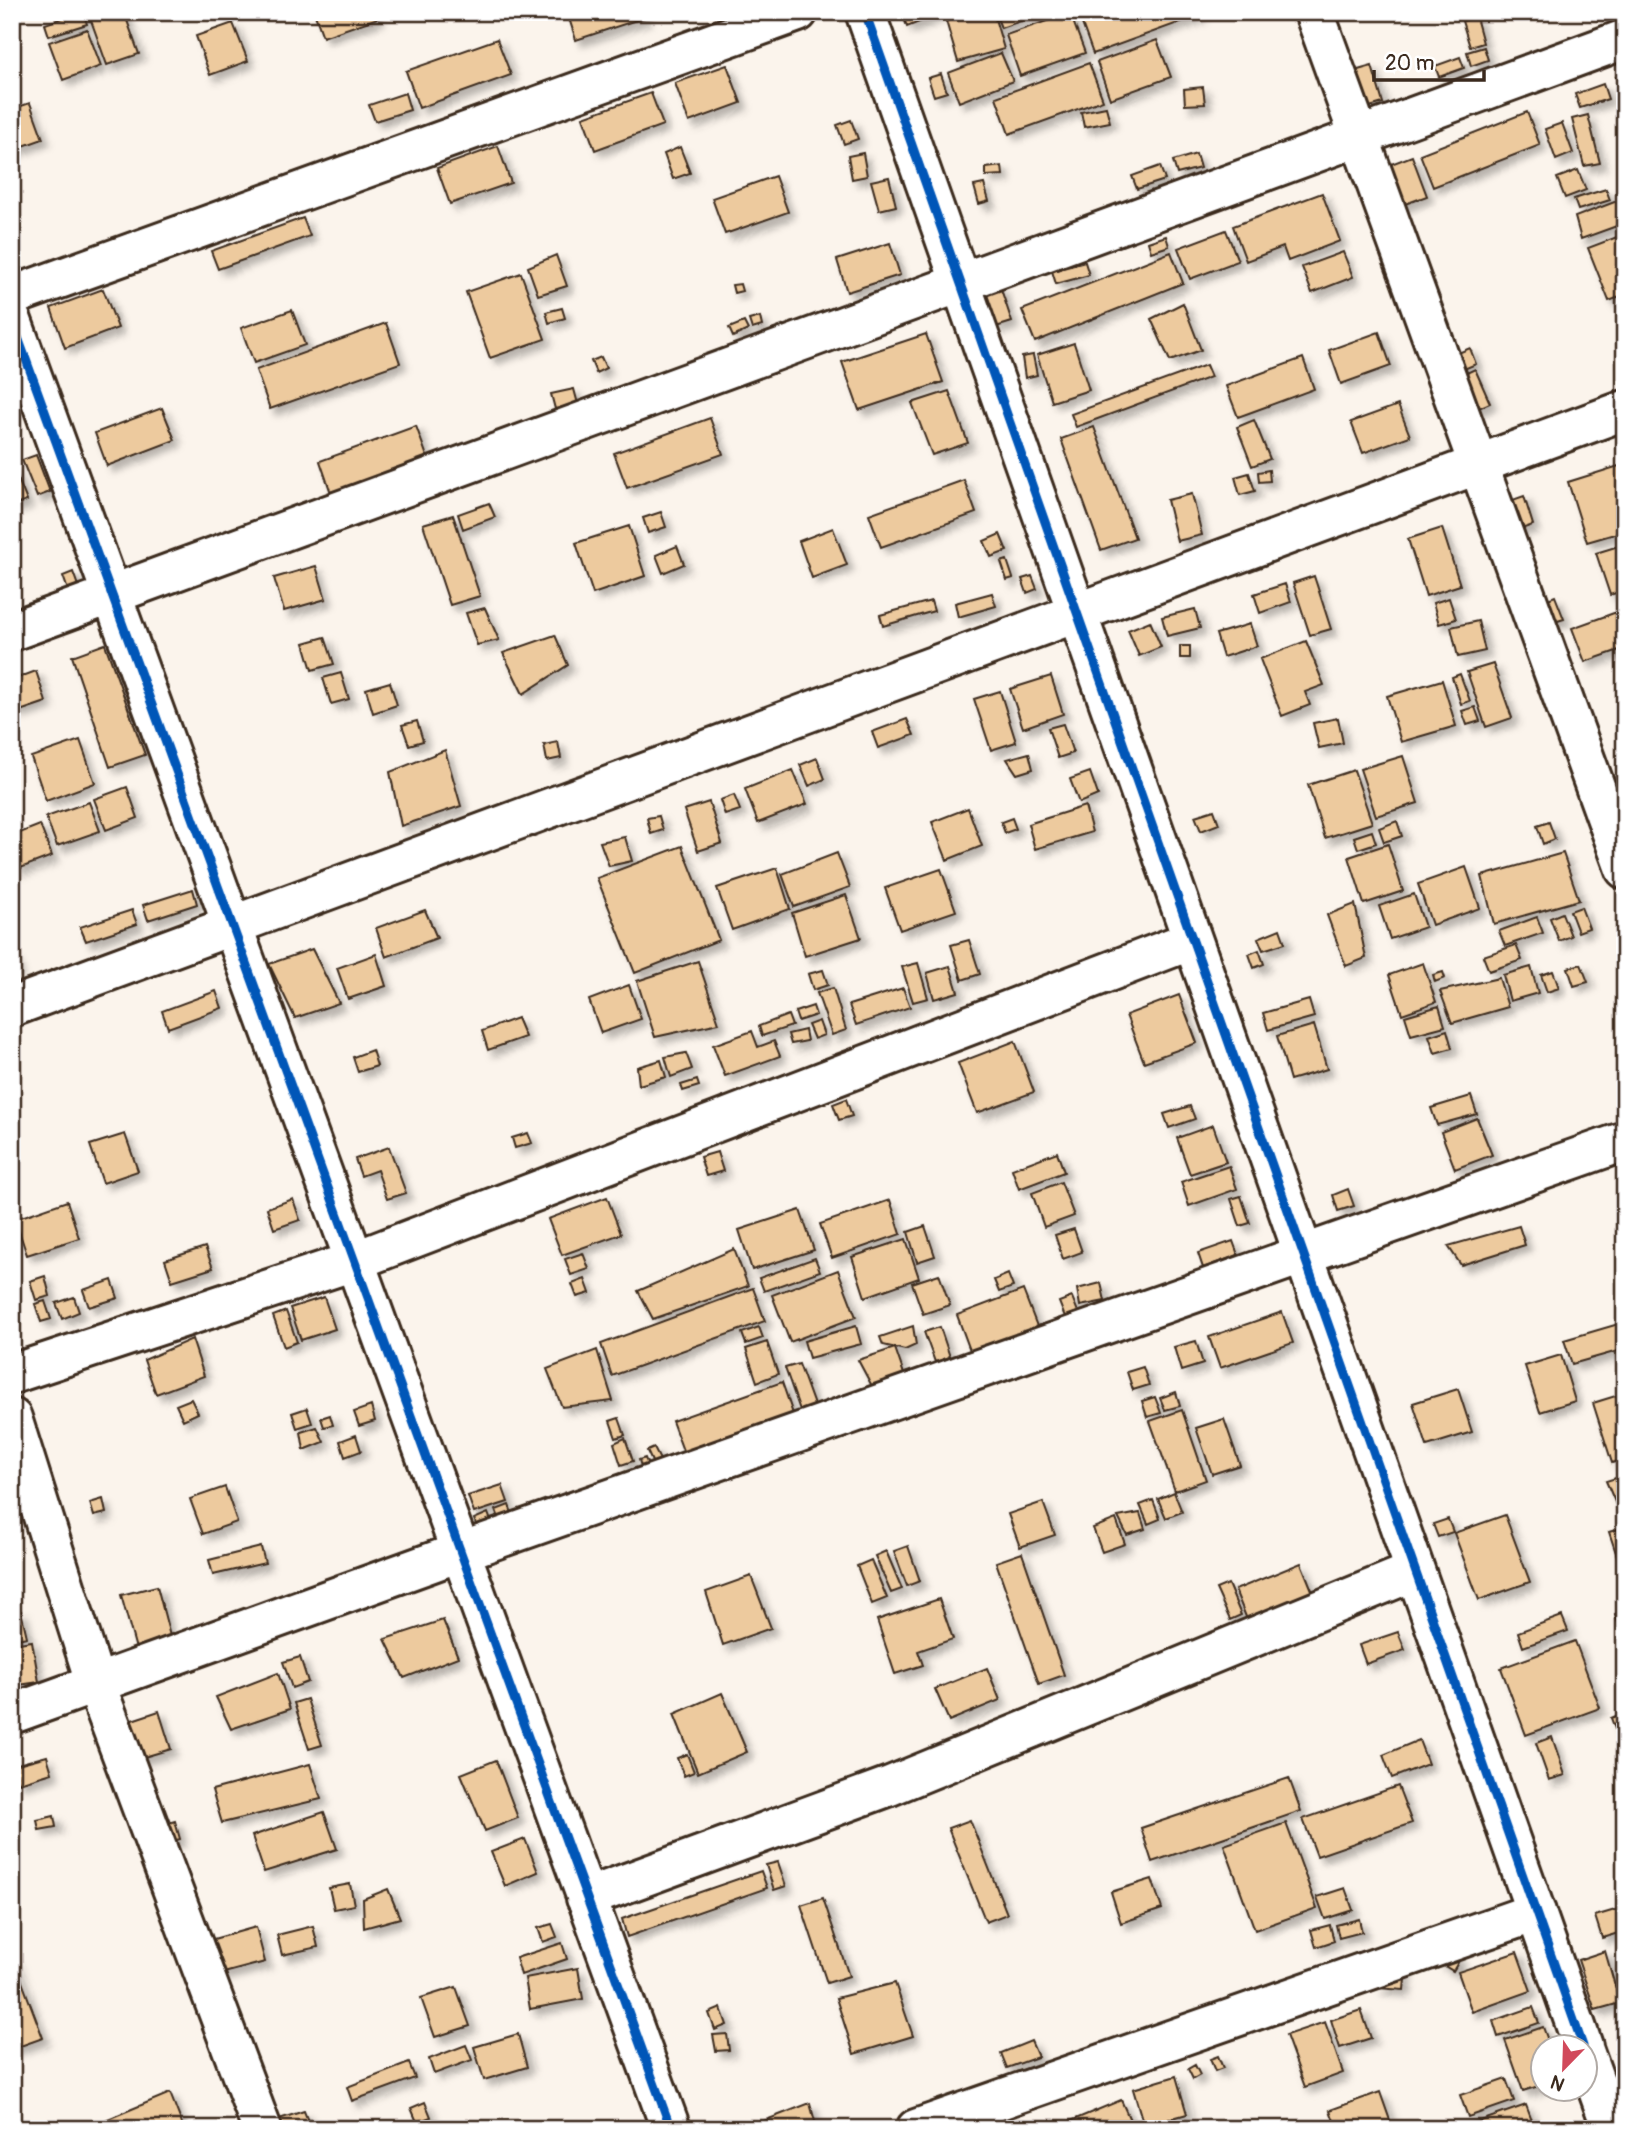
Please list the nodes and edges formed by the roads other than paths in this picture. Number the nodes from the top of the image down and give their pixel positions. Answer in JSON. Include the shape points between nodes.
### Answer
{"nodes":[{"id":1,"x":798,"y":12,"type":"edge"},
{"id":2,"x":865,"y":12,"type":"edge"},
{"id":3,"x":1314,"y":12,"type":"edge"},
{"id":4,"x":1625,"y":39,"type":"edge"},
{"id":5,"x":1359,"y":137,"type":"junction"},
{"id":6,"x":960,"y":283,"type":"junction"},
{"id":7,"x":12,"y":296,"type":"edge"},
{"id":8,"x":12,"y":321,"type":"edge"},
{"id":9,"x":1625,"y":410,"type":"edge"},
{"id":10,"x":1478,"y":465,"type":"junction"},
{"id":11,"x":111,"y":594,"type":"junction"},
{"id":12,"x":1077,"y":613,"type":"junction"},
{"id":13,"x":12,"y":631,"type":"edge"},
{"id":14,"x":1612,"y":794,"type":"edge"},
{"id":15,"x":1625,"y":869,"type":"edge"},
{"id":16,"x":231,"y":926,"type":"junction"},
{"id":17,"x":1192,"y":940,"type":"junction"},
{"id":18,"x":12,"y":1007,"type":"edge"},
{"id":19,"x":1625,"y":1142,"type":"edge"},
{"id":20,"x":1304,"y":1255,"type":"junction"},
{"id":21,"x":354,"y":1261,"type":"junction"},
{"id":22,"x":12,"y":1374,"type":"edge"},
{"id":23,"x":12,"y":1418,"type":"edge"},
{"id":24,"x":460,"y":1552,"type":"junction"},
{"id":25,"x":1415,"y":1571,"type":"junction"},
{"id":26,"x":96,"y":1685,"type":"junction"},
{"id":27,"x":12,"y":1714,"type":"edge"},
{"id":28,"x":586,"y":1898,"type":"junction"},
{"id":29,"x":1536,"y":1912,"type":"junction"},
{"id":30,"x":1578,"y":2032,"type":"edge"},
{"id":31,"x":1598,"y":2089,"type":"edge"},
{"id":32,"x":262,"y":2129,"type":"edge"},
{"id":33,"x":671,"y":2129,"type":"edge"},
{"id":34,"x":916,"y":2129,"type":"edge"},
{"id":35,"x":1612,"y":2129,"type":"edge"}],
"edges":[{"from":1,"to":7,"type":"street"},
{"from":2,"to":6,"type":"street"},
{"from":3,"to":5,"type":"street"},
{"from":4,"to":5,"type":"street"},
{"from":5,"to":6,"type":"street"},
{"from":5,"to":10,"type":"street"},
{"from":6,"to":11,"type":"street"},
{"from":6,"to":12,"type":"street"},
{"from":8,"to":11,"type":"street"},
{"from":9,"to":10,"type":"street"},
{"from":10,"to":12,"type":"street"},
{"from":10,"to":14,"type":"street"},
{"from":11,"to":13,"type":"street"},
{"from":11,"to":16,"type":"street"},
{"from":12,"to":16,"type":"street"},
{"from":12,"to":17,"type":"street"},
{"from":14,"to":15,"type":"street"},
{"from":16,"to":18,"type":"street"},
{"from":16,"to":21,"type":"street"},
{"from":17,"to":20,"type":"street"},
{"from":17,"to":21,"type":"street"},
{"from":19,"to":20,"type":"street"},
{"from":20,"to":24,"type":"street"},
{"from":20,"to":25,"type":"street"},
{"from":21,"to":22,"type":"street"},
{"from":21,"to":24,"type":"street"},
{"from":23,"to":26,"type":"street"},
{"from":24,"to":26,"type":"street"},
{"from":24,"to":28,"type":"street"},
{"from":25,"to":28,"type":"street","via":[[890,1786]]},
{"from":25,"to":29,"type":"street"},
{"from":26,"to":27,"type":"street"},
{"from":26,"to":32,"type":"street"},
{"from":28,"to":33,"type":"street"},
{"from":29,"to":30,"type":"street"},
{"from":29,"to":34,"type":"street"},
{"from":31,"to":35,"type":"street"}]}
